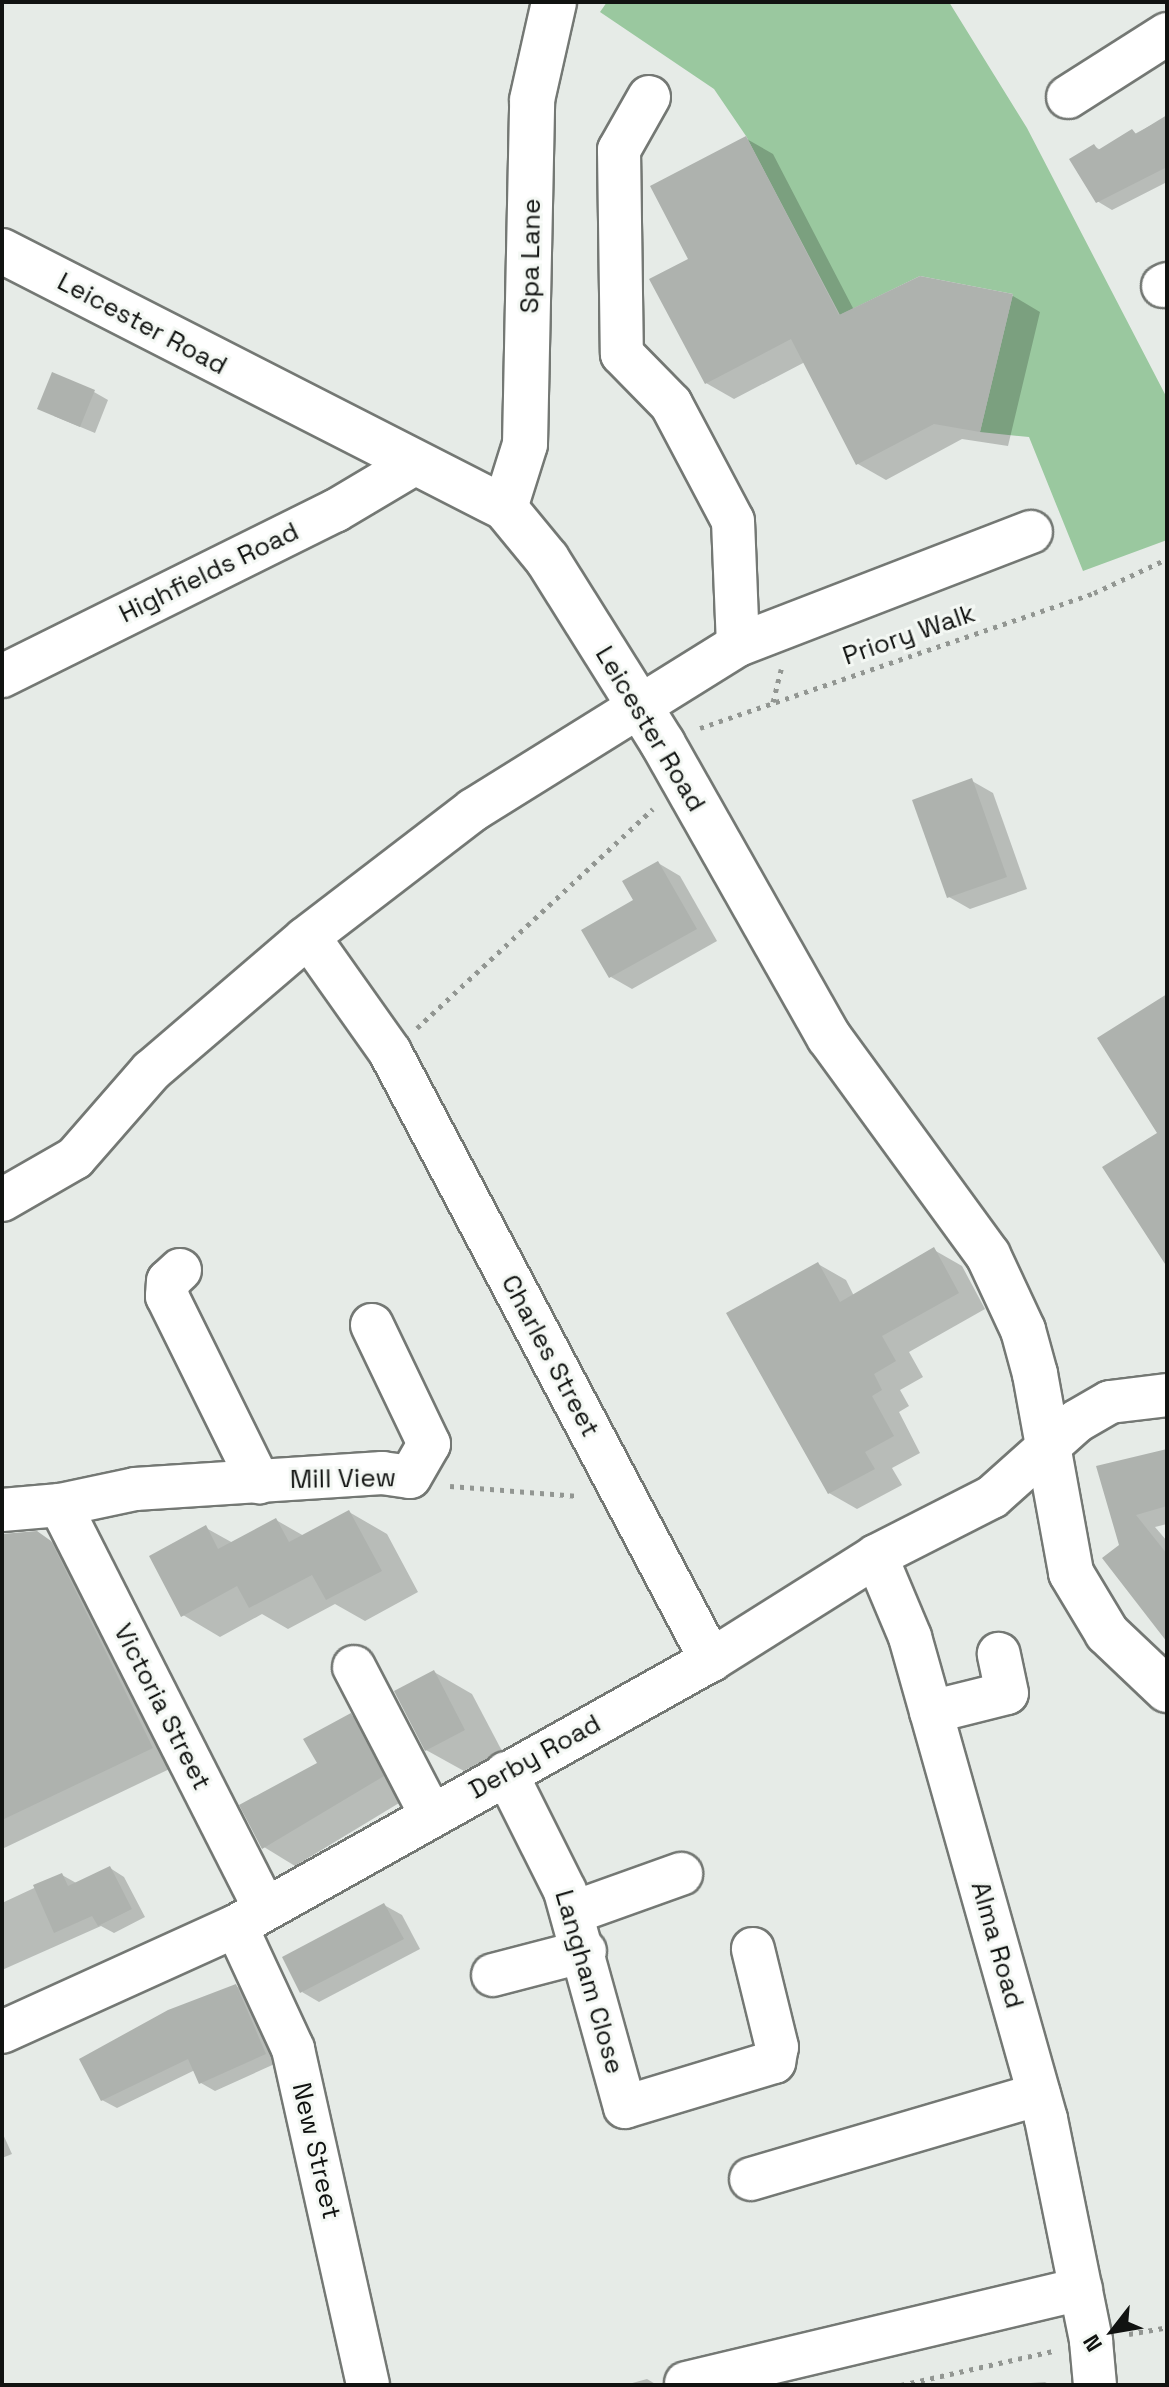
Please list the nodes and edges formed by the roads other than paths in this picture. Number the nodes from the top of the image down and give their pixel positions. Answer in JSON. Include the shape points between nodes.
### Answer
{"nodes":[{"id":1,"x":554,"y":2,"type":"edge"},
{"id":2,"x":1167,"y":34,"type":"edge"},
{"id":3,"x":649,"y":97,"type":"dead end"},
{"id":4,"x":1068,"y":97,"type":"dead end"},
{"id":5,"x":2,"y":251,"type":"edge"},
{"id":6,"x":414,"y":464,"type":"junction"},
{"id":7,"x":505,"y":508,"type":"junction"},
{"id":8,"x":1031,"y":532,"type":"dead end"},
{"id":9,"x":738,"y":645,"type":"junction"},
{"id":10,"x":2,"y":676,"type":"edge"},
{"id":11,"x":640,"y":708,"type":"junction"},
{"id":12,"x":320,"y":953,"type":"dead end"},
{"id":13,"x":2,"y":1200,"type":"edge"},
{"id":14,"x":180,"y":1270,"type":"dead end"},
{"id":15,"x":372,"y":1325,"type":"dead end"},
{"id":16,"x":1167,"y":1395,"type":"edge"},
{"id":17,"x":1048,"y":1448,"type":"junction"},
{"id":18,"x":259,"y":1482,"type":"junction"},
{"id":19,"x":60,"y":1505,"type":"junction"},
{"id":20,"x":2,"y":1510,"type":"edge"},
{"id":21,"x":876,"y":1556,"type":"junction"},
{"id":22,"x":999,"y":1654,"type":"dead end"},
{"id":23,"x":711,"y":1660,"type":"junction"},
{"id":24,"x":354,"y":1667,"type":"dead end"},
{"id":25,"x":1167,"y":1690,"type":"edge"},
{"id":26,"x":931,"y":1712,"type":"junction"},
{"id":27,"x":506,"y":1773,"type":"junction"},
{"id":28,"x":431,"y":1815,"type":"junction"},
{"id":29,"x":681,"y":1874,"type":"dead end"},
{"id":30,"x":250,"y":1918,"type":"junction"},
{"id":31,"x":578,"y":1932,"type":"junction"},
{"id":32,"x":753,"y":1949,"type":"dead end"},
{"id":33,"x":493,"y":1975,"type":"dead end"},
{"id":34,"x":2,"y":2032,"type":"edge"},
{"id":35,"x":1039,"y":2094,"type":"junction"},
{"id":36,"x":751,"y":2179,"type":"dead end"},
{"id":37,"x":1081,"y":2289,"type":"junction"},
{"id":38,"x":686,"y":2383,"type":"edge"},
{"id":39,"x":368,"y":2385,"type":"edge"},
{"id":40,"x":1095,"y":2385,"type":"edge"}],
"edges":[{"from":1,"to":7,"type":"main road","name":"Spa Lane","via":[[532,100],[525,444]]},
{"from":2,"to":4,"type":"street"},
{"from":3,"to":9,"type":"street","via":[[619,150],[622,354],[671,404],[733,521]]},
{"from":5,"to":6,"type":"main road","name":"Leicester Road"},
{"from":6,"to":7,"type":"main road","name":"Leicester Road"},
{"from":6,"to":10,"type":"street","name":"Highfields Road","via":[[335,511]]},
{"from":7,"to":11,"type":"main road","name":"Leicester Road","via":[[547,559]]},
{"from":8,"to":9,"type":"street"},
{"from":9,"to":11,"type":"street"},
{"from":11,"to":13,"type":"street","via":[[473,810],[365,893],[151,1071],[75,1158]]},
{"from":11,"to":17,"type":"main road","name":"Leicester Road","via":[[829,1037],[988,1255],[1023,1330]]},
{"from":12,"to":23,"type":"street","name":"Charles Street","via":[[390,1052]]},
{"from":14,"to":18,"type":"street","via":[[168,1281],[167,1296]]},
{"from":15,"to":18,"type":"street","name":"Mill View","via":[[429,1444],[410,1477],[382,1473]]},
{"from":16,"to":17,"type":"street","name":"Derby Road","via":[[1110,1402],[1077,1421]]},
{"from":17,"to":21,"type":"street","name":"Derby Road","via":[[992,1497]]},
{"from":17,"to":25,"type":"main road","name":"Leicester Road","via":[[1057,1511],[1080,1593],[1125,1653]]},
{"from":18,"to":19,"type":"street","name":"Mill View","via":[[135,1489]]},
{"from":19,"to":20,"type":"street","name":"Mill View"},
{"from":19,"to":30,"type":"street","name":"Victoria Street"},
{"from":21,"to":23,"type":"street","name":"Derby Road"},
{"from":21,"to":26,"type":"street","name":"Alma Road","via":[[910,1637]]},
{"from":22,"to":26,"type":"street","via":[[1007,1693]]},
{"from":23,"to":27,"type":"street","name":"Derby Road"},
{"from":24,"to":28,"type":"street"},
{"from":26,"to":35,"type":"street","name":"Alma Road"},
{"from":27,"to":28,"type":"street","name":"Derby Road"},
{"from":27,"to":31,"type":"street","name":"Langham Close"},
{"from":28,"to":30,"type":"street","name":"Derby Road"},
{"from":29,"to":31,"type":"street"},
{"from":30,"to":34,"type":"street","name":"Derby Road"},
{"from":30,"to":39,"type":"street","name":"New Street","via":[[293,2049]]},
{"from":31,"to":32,"type":"street","name":"Langham Close","via":[[625,2107],[768,2066],[778,2057]]},
{"from":31,"to":33,"type":"street"},
{"from":35,"to":36,"type":"street"},
{"from":35,"to":37,"type":"street","name":"Alma Road"},
{"from":37,"to":38,"type":"street"},
{"from":37,"to":40,"type":"street","name":"Alma Road"}]}
